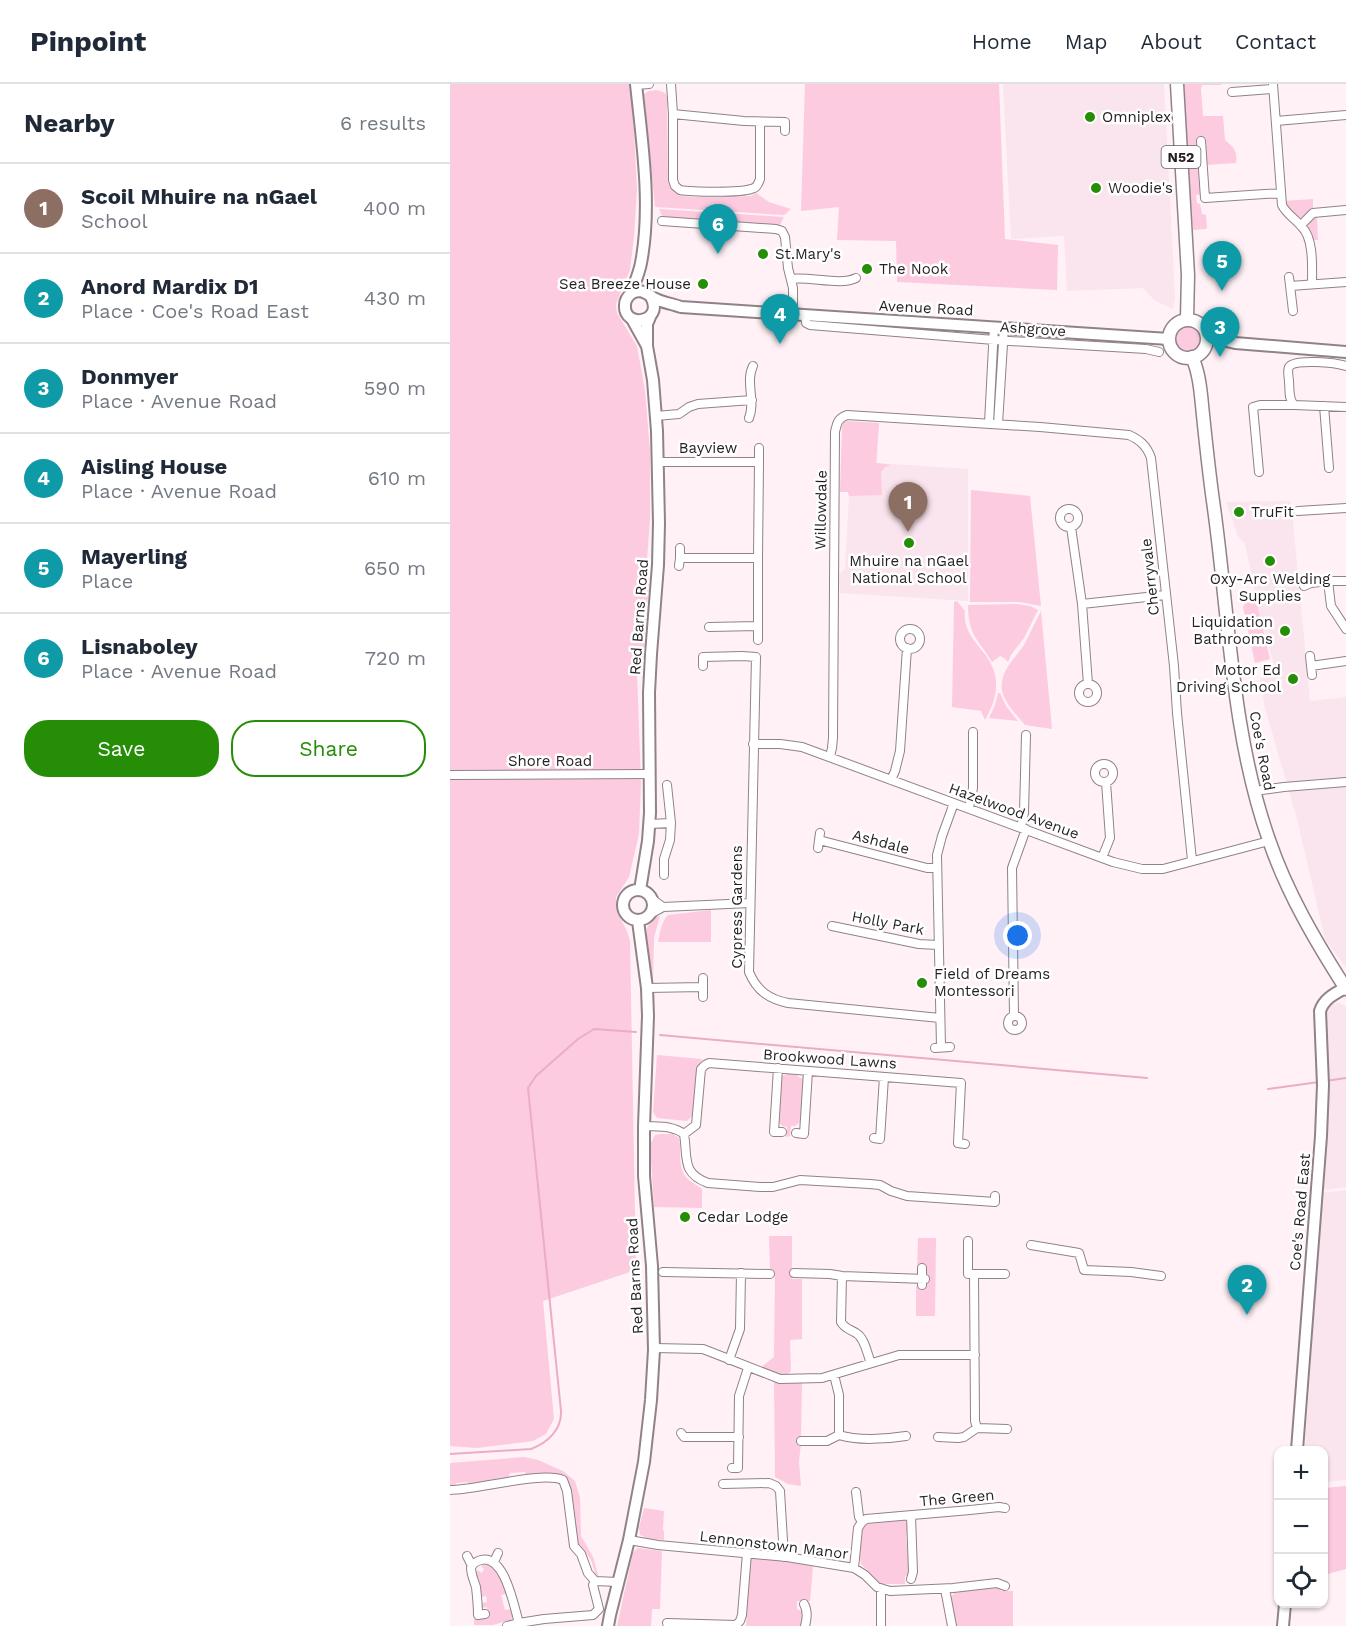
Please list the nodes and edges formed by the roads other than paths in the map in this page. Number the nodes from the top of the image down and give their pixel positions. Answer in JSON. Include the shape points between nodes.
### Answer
{"nodes":[{"id":1,"x":649,"y":84,"type":"edge"},
{"id":2,"x":671,"y":84,"type":"edge"},
{"id":3,"x":1177,"y":84,"type":"edge"},
{"id":4,"x":636,"y":85,"type":"edge"},
{"id":5,"x":1273,"y":87,"type":"edge"},
{"id":6,"x":1232,"y":92,"type":"dead end"},
{"id":7,"x":673,"y":114,"type":"junction"},
{"id":8,"x":1346,"y":115,"type":"edge"},
{"id":9,"x":1276,"y":121,"type":"junction"},
{"id":10,"x":760,"y":122,"type":"junction"},
{"id":11,"x":785,"y":130,"type":"dead end"},
{"id":12,"x":1201,"y":141,"type":"dead end"},
{"id":13,"x":1281,"y":193,"type":"junction"},
{"id":14,"x":1346,"y":210,"type":"edge"},
{"id":15,"x":662,"y":221,"type":"dead end"},
{"id":16,"x":1301,"y":225,"type":"junction"},
{"id":17,"x":641,"y":265,"type":"junction"},
{"id":18,"x":856,"y":278,"type":"dead end"},
{"id":19,"x":791,"y":279,"type":"junction"},
{"id":20,"x":1346,"y":282,"type":"edge"},
{"id":21,"x":1312,"y":284,"type":"junction"},
{"id":22,"x":631,"y":294,"type":"junction"},
{"id":23,"x":649,"y":295,"type":"junction"},
{"id":24,"x":681,"y":307,"type":"junction"},
{"id":25,"x":1293,"y":311,"type":"dead end"},
{"id":26,"x":651,"y":314,"type":"junction"},
{"id":27,"x":793,"y":315,"type":"junction"},
{"id":28,"x":805,"y":315,"type":"junction"},
{"id":29,"x":632,"y":319,"type":"junction"},
{"id":30,"x":1187,"y":319,"type":"junction"},
{"id":31,"x":999,"y":327,"type":"junction"},
{"id":32,"x":1169,"y":339,"type":"junction"},
{"id":33,"x":1207,"y":339,"type":"junction"},
{"id":34,"x":994,"y":340,"type":"junction"},
{"id":35,"x":1003,"y":340,"type":"junction"},
{"id":36,"x":647,"y":346,"type":"junction"},
{"id":37,"x":1159,"y":352,"type":"dead end"},
{"id":38,"x":1346,"y":352,"type":"edge"},
{"id":39,"x":1192,"y":357,"type":"junction"},
{"id":40,"x":753,"y":366,"type":"dead end"},
{"id":41,"x":1346,"y":366,"type":"edge"},
{"id":42,"x":752,"y":400,"type":"junction"},
{"id":43,"x":1294,"y":405,"type":"junction"},
{"id":44,"x":1324,"y":406,"type":"junction"},
{"id":45,"x":1346,"y":407,"type":"edge"},
{"id":46,"x":656,"y":416,"type":"junction"},
{"id":47,"x":749,"y":418,"type":"dead end"},
{"id":48,"x":994,"y":424,"type":"junction"},
{"id":49,"x":759,"y":448,"type":"dead end"},
{"id":50,"x":658,"y":462,"type":"junction"},
{"id":51,"x":759,"y":462,"type":"junction"},
{"id":52,"x":1329,"y":468,"type":"dead end"},
{"id":53,"x":1259,"y":472,"type":"dead end"},
{"id":54,"x":1346,"y":508,"type":"edge"},
{"id":55,"x":1298,"y":511,"type":"dead end"},
{"id":56,"x":1071,"y":527,"type":"dead end"},
{"id":57,"x":680,"y":548,"type":"dead end"},
{"id":58,"x":758,"y":558,"type":"junction"},
{"id":59,"x":1328,"y":581,"type":"junction"},
{"id":60,"x":1346,"y":581,"type":"edge"},
{"id":61,"x":1304,"y":586,"type":"dead end"},
{"id":62,"x":1165,"y":595,"type":"junction"},
{"id":63,"x":1082,"y":604,"type":"junction"},
{"id":64,"x":758,"y":626,"type":"junction"},
{"id":65,"x":709,"y":627,"type":"dead end"},
{"id":66,"x":1346,"y":629,"type":"edge"},
{"id":67,"x":758,"y":640,"type":"dead end"},
{"id":68,"x":907,"y":648,"type":"dead end"},
{"id":69,"x":1310,"y":656,"type":"dead end"},
{"id":70,"x":1346,"y":661,"type":"edge"},
{"id":71,"x":703,"y":666,"type":"dead end"},
{"id":72,"x":1088,"y":684,"type":"dead end"},
{"id":73,"x":973,"y":732,"type":"dead end"},
{"id":74,"x":1027,"y":735,"type":"dead end"},
{"id":75,"x":753,"y":744,"type":"junction"},
{"id":76,"x":830,"y":757,"type":"junction"},
{"id":77,"x":650,"y":774,"type":"junction"},
{"id":78,"x":450,"y":775,"type":"edge"},
{"id":79,"x":891,"y":780,"type":"junction"},
{"id":80,"x":1106,"y":782,"type":"dead end"},
{"id":81,"x":1346,"y":782,"type":"edge"},
{"id":82,"x":667,"y":785,"type":"dead end"},
{"id":83,"x":1254,"y":791,"type":"junction"},
{"id":84,"x":954,"y":803,"type":"junction"},
{"id":85,"x":969,"y":808,"type":"junction"},
{"id":86,"x":649,"y":824,"type":"junction"},
{"id":87,"x":671,"y":824,"type":"junction"},
{"id":88,"x":1024,"y":828,"type":"junction"},
{"id":89,"x":819,"y":840,"type":"dead end"},
{"id":90,"x":1269,"y":841,"type":"junction"},
{"id":91,"x":1102,"y":858,"type":"junction"},
{"id":92,"x":1192,"y":860,"type":"junction"},
{"id":93,"x":937,"y":868,"type":"junction"},
{"id":94,"x":674,"y":876,"type":"dead end"},
{"id":95,"x":640,"y":890,"type":"junction"},
{"id":96,"x":652,"y":899,"type":"junction"},
{"id":97,"x":750,"y":903,"type":"junction"},
{"id":98,"x":663,"y":907,"type":"junction"},
{"id":99,"x":652,"y":913,"type":"junction"},
{"id":100,"x":638,"y":921,"type":"junction"},
{"id":101,"x":832,"y":926,"type":"dead end"},
{"id":102,"x":938,"y":945,"type":"junction"},
{"id":103,"x":647,"y":988,"type":"junction"},
{"id":104,"x":1346,"y":988,"type":"edge"},
{"id":105,"x":703,"y":997,"type":"dead end"},
{"id":106,"x":1014,"y":1016,"type":"dead end"},
{"id":107,"x":940,"y":1018,"type":"junction"},
{"id":108,"x":942,"y":1047,"type":"dead end"},
{"id":109,"x":778,"y":1068,"type":"junction"},
{"id":110,"x":808,"y":1071,"type":"junction"},
{"id":111,"x":884,"y":1077,"type":"junction"},
{"id":112,"x":644,"y":1126,"type":"junction"},
{"id":113,"x":782,"y":1132,"type":"dead end"},
{"id":114,"x":796,"y":1133,"type":"dead end"},
{"id":115,"x":684,"y":1134,"type":"junction"},
{"id":116,"x":874,"y":1138,"type":"dead end"},
{"id":117,"x":965,"y":1144,"type":"dead end"},
{"id":118,"x":995,"y":1196,"type":"dead end"},
{"id":119,"x":968,"y":1241,"type":"dead end"},
{"id":120,"x":1031,"y":1245,"type":"dead end"},
{"id":121,"x":922,"y":1268,"type":"dead end"},
{"id":122,"x":663,"y":1272,"type":"dead end"},
{"id":123,"x":741,"y":1273,"type":"junction"},
{"id":124,"x":794,"y":1273,"type":"dead end"},
{"id":125,"x":770,"y":1274,"type":"dead end"},
{"id":126,"x":974,"y":1274,"type":"junction"},
{"id":127,"x":1005,"y":1274,"type":"dead end"},
{"id":128,"x":842,"y":1276,"type":"junction"},
{"id":129,"x":1161,"y":1276,"type":"dead end"},
{"id":130,"x":654,"y":1348,"type":"junction"},
{"id":131,"x":975,"y":1355,"type":"junction"},
{"id":132,"x":729,"y":1360,"type":"junction"},
{"id":133,"x":871,"y":1363,"type":"junction"},
{"id":134,"x":748,"y":1368,"type":"junction"},
{"id":135,"x":834,"y":1375,"type":"junction"},
{"id":136,"x":977,"y":1428,"type":"junction"},
{"id":137,"x":1007,"y":1429,"type":"dead end"},
{"id":138,"x":681,"y":1433,"type":"dead end"},
{"id":139,"x":839,"y":1435,"type":"junction"},
{"id":140,"x":906,"y":1436,"type":"dead end"},
{"id":141,"x":739,"y":1437,"type":"junction"},
{"id":142,"x":938,"y":1437,"type":"dead end"},
{"id":143,"x":801,"y":1441,"type":"dead end"},
{"id":144,"x":1297,"y":1446,"type":"edge"},
{"id":145,"x":732,"y":1468,"type":"dead end"},
{"id":146,"x":723,"y":1484,"type":"dead end"},
{"id":147,"x":450,"y":1491,"type":"edge"},
{"id":148,"x":856,"y":1492,"type":"dead end"},
{"id":149,"x":1005,"y":1509,"type":"dead end"},
{"id":150,"x":911,"y":1516,"type":"junction"},
{"id":151,"x":862,"y":1522,"type":"junction"},
{"id":152,"x":629,"y":1540,"type":"junction"},
{"id":153,"x":498,"y":1553,"type":"dead end"},
{"id":154,"x":747,"y":1553,"type":"junction"},
{"id":155,"x":467,"y":1556,"type":"dead end"},
{"id":156,"x":784,"y":1557,"type":"junction"},
{"id":157,"x":494,"y":1562,"type":"junction"},
{"id":158,"x":472,"y":1566,"type":"junction"},
{"id":159,"x":854,"y":1568,"type":"junction"},
{"id":160,"x":911,"y":1579,"type":"dead end"},
{"id":161,"x":596,"y":1581,"type":"junction"},
{"id":162,"x":618,"y":1582,"type":"junction"},
{"id":163,"x":1005,"y":1586,"type":"dead end"},
{"id":164,"x":881,"y":1589,"type":"junction"},
{"id":165,"x":945,"y":1589,"type":"junction"},
{"id":166,"x":804,"y":1604,"type":"dead end"},
{"id":167,"x":1285,"y":1608,"type":"edge"},
{"id":168,"x":485,"y":1614,"type":"dead end"},
{"id":169,"x":519,"y":1623,"type":"junction"},
{"id":170,"x":667,"y":1623,"type":"dead end"},
{"id":171,"x":737,"y":1625,"type":"edge"},
{"id":172,"x":507,"y":1626,"type":"edge"},
{"id":173,"x":608,"y":1626,"type":"edge"},
{"id":174,"x":805,"y":1626,"type":"edge"},
{"id":175,"x":881,"y":1626,"type":"edge"},
{"id":176,"x":952,"y":1626,"type":"edge"},
{"id":177,"x":1283,"y":1626,"type":"edge"}],
"edges":[{"from":1,"to":4,"type":"street"},
{"from":2,"to":7,"type":"street"},
{"from":3,"to":30,"type":"main road","number":"N52"},
{"from":4,"to":17,"type":"street","via":[[646,204]]},
{"from":5,"to":6,"type":"street"},
{"from":5,"to":9,"type":"street"},
{"from":7,"to":10,"type":"street"},
{"from":7,"to":10,"type":"street","via":[[673,180],[675,186],[685,191],[741,191],[758,186]]},
{"from":8,"to":9,"type":"street"},
{"from":9,"to":13,"type":"street"},
{"from":10,"to":11,"type":"street","via":[[785,123]]},
{"from":12,"to":13,"type":"street","via":[[1205,198]]},
{"from":13,"to":16,"type":"street","via":[[1285,211]]},
{"from":14,"to":16,"type":"street","via":[[1313,213]]},
{"from":15,"to":19,"type":"street","via":[[782,231]]},
{"from":16,"to":21,"type":"street","via":[[1310,244]]},
{"from":17,"to":22,"type":"street"},
{"from":17,"to":23,"type":"street"},
{"from":18,"to":19,"type":"street"},
{"from":19,"to":27,"type":"street"},
{"from":20,"to":21,"type":"street"},
{"from":21,"to":25,"type":"street","via":[[1290,281]]},
{"from":22,"to":23,"type":"street","via":[[640,291]]},
{"from":22,"to":29,"type":"street","via":[[625,307]]},
{"from":23,"to":24,"type":"street","name":"Avenue Road"},
{"from":23,"to":26,"type":"street","via":[[654,305]]},
{"from":24,"to":26,"type":"street","name":"Avenue Road"},
{"from":24,"to":27,"type":"street","name":"Avenue Road"},
{"from":26,"to":29,"type":"street","via":[[642,321]]},
{"from":26,"to":36,"type":"street","name":"Red Barns Road"},
{"from":27,"to":28,"type":"street","name":"Avenue Road"},
{"from":28,"to":31,"type":"street","name":"Avenue Road"},
{"from":28,"to":34,"type":"street","name":"Ashgrove","via":[[810,325]]},
{"from":29,"to":36,"type":"street","name":"Red Barns Road"},
{"from":30,"to":32,"type":"main road","via":[[1172,328]]},
{"from":30,"to":33,"type":"main road","via":[[1203,327]]},
{"from":31,"to":32,"type":"street","name":"Avenue Road"},
{"from":31,"to":34,"type":"street"},
{"from":31,"to":35,"type":"street"},
{"from":32,"to":39,"type":"main road","via":[[1176,354]]},
{"from":33,"to":38,"type":"street"},
{"from":33,"to":39,"type":"main road","via":[[1201,353]]},
{"from":34,"to":35,"type":"street","name":"Ashgrove"},
{"from":34,"to":48,"type":"street"},
{"from":35,"to":37,"type":"street","name":"Ashgrove"},
{"from":35,"to":48,"type":"street"},
{"from":36,"to":46,"type":"street","name":"Red Barns Road"},
{"from":39,"to":83,"type":"main road","name":"Coe's Road","via":[[1220,540],[1241,725]]},
{"from":40,"to":42,"type":"street"},
{"from":41,"to":43,"type":"street","via":[[1289,366]]},
{"from":42,"to":46,"type":"street","via":[[698,404],[679,414]]},
{"from":42,"to":47,"type":"street"},
{"from":43,"to":44,"type":"street"},
{"from":43,"to":53,"type":"street","via":[[1253,406]]},
{"from":44,"to":45,"type":"street"},
{"from":44,"to":52,"type":"street"},
{"from":46,"to":50,"type":"street","name":"Red Barns Road"},
{"from":48,"to":62,"type":"street","name":"Cherryvale","via":[[1119,433],[1143,444],[1151,458]]},
{"from":48,"to":76,"type":"street","name":"Willowdale","via":[[848,415],[837,423]]},
{"from":49,"to":51,"type":"street","name":"Bayview"},
{"from":50,"to":51,"type":"street","name":"Bayview"},
{"from":50,"to":77,"type":"street","name":"Red Barns Road"},
{"from":51,"to":58,"type":"street","name":"Bayview"},
{"from":54,"to":55,"type":"street"},
{"from":56,"to":63,"type":"street"},
{"from":57,"to":58,"type":"street","via":[[679,562]]},
{"from":58,"to":64,"type":"street","name":"Bayview"},
{"from":59,"to":60,"type":"street"},
{"from":59,"to":61,"type":"street"},
{"from":59,"to":66,"type":"street","via":[[1331,606]]},
{"from":62,"to":63,"type":"street"},
{"from":62,"to":92,"type":"street","name":"Cherryvale"},
{"from":63,"to":72,"type":"street"},
{"from":64,"to":65,"type":"street"},
{"from":64,"to":67,"type":"street","name":"Bayview"},
{"from":68,"to":79,"type":"street","via":[[900,751]]},
{"from":69,"to":70,"type":"street","via":[[1311,670]]},
{"from":71,"to":75,"type":"street","name":"Cypress Gardens","via":[[703,657],[756,657]]},
{"from":73,"to":85,"type":"street"},
{"from":74,"to":88,"type":"street"},
{"from":75,"to":76,"type":"street","name":"Hazelwood Avenue","via":[[802,747]]},
{"from":75,"to":97,"type":"street","name":"Cypress Gardens"},
{"from":76,"to":79,"type":"street","name":"Hazelwood Avenue"},
{"from":77,"to":78,"type":"street","name":"Shore Road"},
{"from":77,"to":86,"type":"street","name":"Red Barns Road"},
{"from":79,"to":84,"type":"street","name":"Hazelwood Avenue"},
{"from":80,"to":91,"type":"street","via":[[1110,838]]},
{"from":81,"to":83,"type":"street"},
{"from":82,"to":87,"type":"street"},
{"from":83,"to":90,"type":"main road","name":"Coe's Road"},
{"from":84,"to":85,"type":"street","name":"Hazelwood Avenue"},
{"from":84,"to":93,"type":"street","via":[[937,855]]},
{"from":85,"to":88,"type":"street","name":"Hazelwood Avenue"},
{"from":86,"to":87,"type":"street"},
{"from":86,"to":95,"type":"street","name":"Red Barns Road"},
{"from":87,"to":94,"type":"street","via":[[663,875]]},
{"from":88,"to":91,"type":"street","name":"Hazelwood Avenue"},
{"from":88,"to":106,"type":"street","via":[[1012,868]]},
{"from":89,"to":93,"type":"street","name":"Ashdale"},
{"from":90,"to":92,"type":"street","name":"Hazelwood Avenue"},
{"from":90,"to":104,"type":"main road","name":"Coe's Road","via":[[1309,929]]},
{"from":91,"to":92,"type":"street","name":"Hazelwood Avenue","via":[[1154,870]]},
{"from":93,"to":102,"type":"street"},
{"from":95,"to":96,"type":"street"},
{"from":95,"to":100,"type":"street","via":[[631,892],[623,904],[625,914]]},
{"from":96,"to":98,"type":"street"},
{"from":96,"to":99,"type":"street"},
{"from":97,"to":98,"type":"street"},
{"from":97,"to":107,"type":"street","name":"Cypress Gardens","via":[[749,972],[766,996],[788,1004]]},
{"from":98,"to":99,"type":"street"},
{"from":99,"to":100,"type":"street"},
{"from":100,"to":103,"type":"street","name":"Red Barns Road"},
{"from":101,"to":102,"type":"street","name":"Holly Park"},
{"from":102,"to":107,"type":"street"},
{"from":103,"to":105,"type":"street","via":[[703,982]]},
{"from":103,"to":112,"type":"street","name":"Red Barns Road"},
{"from":104,"to":144,"type":"street","name":"Coe's Road East","via":[[1324,1002],[1320,1011],[1321,1136]]},
{"from":107,"to":108,"type":"street"},
{"from":109,"to":110,"type":"street","name":"Brookwood Lawns"},
{"from":109,"to":113,"type":"street","via":[[774,1132]]},
{"from":109,"to":115,"type":"street","name":"Brookwood Lawns","via":[[705,1065],[701,1069],[696,1125]]},
{"from":110,"to":111,"type":"street","name":"Brookwood Lawns"},
{"from":110,"to":114,"type":"street","via":[[804,1134]]},
{"from":111,"to":116,"type":"street","via":[[880,1139]]},
{"from":111,"to":117,"type":"street","name":"Brookwood Lawns","via":[[961,1083],[958,1143]]},
{"from":112,"to":115,"type":"street","via":[[678,1129]]},
{"from":112,"to":130,"type":"street","name":"Red Barns Road"},
{"from":115,"to":118,"type":"street","via":[[688,1168],[708,1183],[773,1187],[800,1180],[880,1185],[907,1196],[995,1202]]},
{"from":119,"to":126,"type":"street","via":[[968,1274]]},
{"from":120,"to":129,"type":"street","via":[[1079,1253],[1084,1270]]},
{"from":121,"to":128,"type":"street","via":[[923,1281]]},
{"from":122,"to":123,"type":"street"},
{"from":123,"to":125,"type":"street"},
{"from":123,"to":132,"type":"street","via":[[740,1329]]},
{"from":124,"to":128,"type":"street"},
{"from":126,"to":127,"type":"street"},
{"from":126,"to":131,"type":"street"},
{"from":128,"to":133,"type":"street","via":[[841,1322],[858,1333]]},
{"from":130,"to":132,"type":"street","via":[[703,1349]]},
{"from":130,"to":152,"type":"street","name":"Red Barns Road","via":[[644,1462]]},
{"from":131,"to":133,"type":"street","via":[[900,1354]]},
{"from":131,"to":136,"type":"street"},
{"from":132,"to":134,"type":"street"},
{"from":133,"to":135,"type":"street"},
{"from":134,"to":135,"type":"street","via":[[780,1379]]},
{"from":134,"to":141,"type":"street","via":[[739,1396]]},
{"from":135,"to":139,"type":"street","via":[[840,1395]]},
{"from":136,"to":137,"type":"street"},
{"from":136,"to":142,"type":"street","via":[[964,1437]]},
{"from":138,"to":141,"type":"street","via":[[684,1437]]},
{"from":139,"to":140,"type":"street"},
{"from":139,"to":143,"type":"street","via":[[827,1441]]},
{"from":141,"to":145,"type":"street","via":[[738,1468]]},
{"from":146,"to":156,"type":"street","via":[[776,1486],[780,1491]]},
{"from":147,"to":161,"type":"street","via":[[546,1478],[563,1480],[574,1546]]},
{"from":148,"to":151,"type":"street"},
{"from":149,"to":150,"type":"street","name":"The Green"},
{"from":150,"to":151,"type":"street","name":"The Green"},
{"from":150,"to":160,"type":"street","name":"The Green"},
{"from":151,"to":159,"type":"street"},
{"from":152,"to":154,"type":"street","name":"Lennonstown Manor"},
{"from":152,"to":162,"type":"street","name":"Red Barns Road"},
{"from":153,"to":157,"type":"street"},
{"from":154,"to":156,"type":"street","name":"Lennonstown Manor"},
{"from":154,"to":171,"type":"street","via":[[742,1615]]},
{"from":155,"to":158,"type":"street"},
{"from":156,"to":159,"type":"street","name":"Lennonstown Manor"},
{"from":157,"to":158,"type":"street","via":[[481,1560]]},
{"from":157,"to":169,"type":"street","via":[[503,1572]]},
{"from":158,"to":168,"type":"street","via":[[478,1615]]},
{"from":159,"to":164,"type":"street","name":"Lennonstown Manor"},
{"from":161,"to":162,"type":"street"},
{"from":161,"to":169,"type":"street","via":[[593,1585],[599,1609],[593,1614]]},
{"from":162,"to":173,"type":"street","name":"Red Barns Road"},
{"from":163,"to":165,"type":"street","via":[[997,1583]]},
{"from":164,"to":165,"type":"street"},
{"from":164,"to":175,"type":"street"},
{"from":165,"to":176,"type":"street"},
{"from":166,"to":174,"type":"street"},
{"from":167,"to":177,"type":"street"},
{"from":169,"to":172,"type":"street"},
{"from":170,"to":171,"type":"street"}]}
